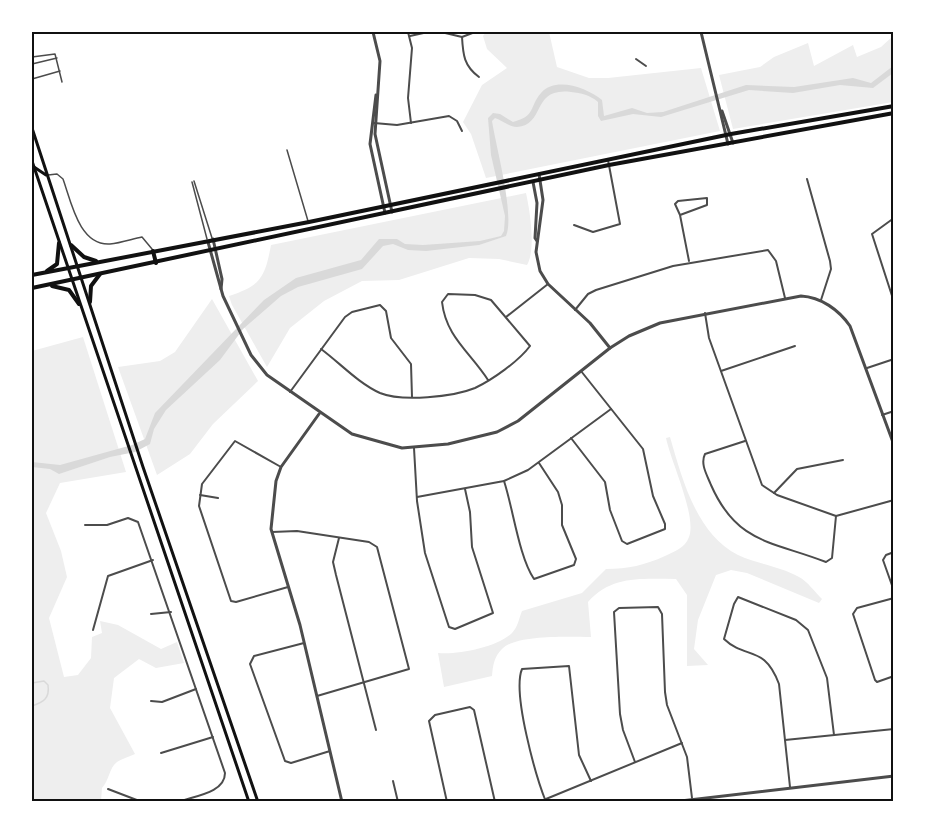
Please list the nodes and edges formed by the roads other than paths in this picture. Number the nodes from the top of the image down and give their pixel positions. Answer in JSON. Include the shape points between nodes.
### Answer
{"nodes":[{"id":1,"x":373,"y":32,"type":"edge"},
{"id":2,"x":408,"y":32,"type":"edge"},
{"id":3,"x":428,"y":32,"type":"edge"},
{"id":4,"x":441,"y":32,"type":"edge"},
{"id":5,"x":475,"y":32,"type":"edge"},
{"id":6,"x":701,"y":32,"type":"edge"},
{"id":7,"x":410,"y":36,"type":"junction"},
{"id":8,"x":462,"y":37,"type":"junction"},
{"id":9,"x":32,"y":57,"type":"edge"},
{"id":10,"x":57,"y":58,"type":"junction"},
{"id":11,"x":636,"y":59,"type":"dead end"},
{"id":12,"x":32,"y":64,"type":"edge"},
{"id":13,"x":646,"y":66,"type":"dead end"},
{"id":14,"x":61,"y":71,"type":"junction"},
{"id":15,"x":479,"y":77,"type":"dead end"},
{"id":16,"x":32,"y":79,"type":"edge"},
{"id":17,"x":62,"y":82,"type":"dead end"},
{"id":18,"x":894,"y":106,"type":"edge"},
{"id":19,"x":894,"y":112,"type":"edge"},
{"id":20,"x":374,"y":123,"type":"junction"},
{"id":21,"x":411,"y":123,"type":"junction"},
{"id":22,"x":32,"y":128,"type":"edge"},
{"id":23,"x":462,"y":131,"type":"dead end"},
{"id":24,"x":728,"y":135,"type":"junction"},
{"id":25,"x":730,"y":143,"type":"junction"},
{"id":26,"x":287,"y":150,"type":"dead end"},
{"id":27,"x":32,"y":161,"type":"edge"},
{"id":28,"x":608,"y":163,"type":"junction"},
{"id":29,"x":33,"y":166,"type":"junction"},
{"id":30,"x":538,"y":174,"type":"junction"},
{"id":31,"x":47,"y":176,"type":"junction"},
{"id":32,"x":531,"y":176,"type":"junction"},
{"id":33,"x":807,"y":178,"type":"dead end"},
{"id":34,"x":540,"y":181,"type":"junction"},
{"id":35,"x":533,"y":182,"type":"junction"},
{"id":36,"x":391,"y":205,"type":"junction"},
{"id":37,"x":384,"y":207,"type":"junction"},
{"id":38,"x":393,"y":213,"type":"junction"},
{"id":39,"x":386,"y":214,"type":"junction"},
{"id":40,"x":680,"y":215,"type":"junction"},
{"id":41,"x":894,"y":218,"type":"edge"},
{"id":42,"x":309,"y":222,"type":"junction"},
{"id":43,"x":574,"y":225,"type":"dead end"},
{"id":44,"x":210,"y":239,"type":"junction"},
{"id":45,"x":537,"y":242,"type":"junction"},
{"id":46,"x":59,"y":243,"type":"junction"},
{"id":47,"x":72,"y":246,"type":"junction"},
{"id":48,"x":153,"y":251,"type":"junction"},
{"id":49,"x":213,"y":251,"type":"junction"},
{"id":50,"x":99,"y":261,"type":"junction"},
{"id":51,"x":156,"y":263,"type":"junction"},
{"id":52,"x":689,"y":263,"type":"junction"},
{"id":53,"x":78,"y":266,"type":"junction"},
{"id":54,"x":67,"y":268,"type":"junction"},
{"id":55,"x":41,"y":274,"type":"junction"},
{"id":56,"x":101,"y":274,"type":"junction"},
{"id":57,"x":32,"y":275,"type":"edge"},
{"id":58,"x":82,"y":278,"type":"junction"},
{"id":59,"x":71,"y":280,"type":"junction"},
{"id":60,"x":548,"y":284,"type":"junction"},
{"id":61,"x":45,"y":285,"type":"junction"},
{"id":62,"x":32,"y":288,"type":"edge"},
{"id":63,"x":785,"y":298,"type":"junction"},
{"id":64,"x":820,"y":300,"type":"junction"},
{"id":65,"x":90,"y":302,"type":"junction"},
{"id":66,"x":894,"y":302,"type":"edge"},
{"id":67,"x":79,"y":304,"type":"junction"},
{"id":68,"x":575,"y":310,"type":"junction"},
{"id":69,"x":705,"y":313,"type":"junction"},
{"id":70,"x":506,"y":317,"type":"junction"},
{"id":71,"x":795,"y":346,"type":"dead end"},
{"id":72,"x":610,"y":348,"type":"junction"},
{"id":73,"x":321,"y":349,"type":"junction"},
{"id":74,"x":894,"y":359,"type":"edge"},
{"id":75,"x":867,"y":368,"type":"junction"},
{"id":76,"x":581,"y":371,"type":"junction"},
{"id":77,"x":721,"y":372,"type":"junction"},
{"id":78,"x":488,"y":380,"type":"junction"},
{"id":79,"x":290,"y":393,"type":"junction"},
{"id":80,"x":412,"y":397,"type":"junction"},
{"id":81,"x":610,"y":409,"type":"junction"},
{"id":82,"x":894,"y":411,"type":"edge"},
{"id":83,"x":319,"y":414,"type":"junction"},
{"id":84,"x":882,"y":415,"type":"junction"},
{"id":85,"x":572,"y":438,"type":"junction"},
{"id":86,"x":745,"y":441,"type":"junction"},
{"id":87,"x":894,"y":446,"type":"edge"},
{"id":88,"x":414,"y":448,"type":"junction"},
{"id":89,"x":843,"y":460,"type":"dead end"},
{"id":90,"x":539,"y":463,"type":"junction"},
{"id":91,"x":281,"y":467,"type":"junction"},
{"id":92,"x":504,"y":481,"type":"junction"},
{"id":93,"x":465,"y":489,"type":"junction"},
{"id":94,"x":774,"y":493,"type":"junction"},
{"id":95,"x":200,"y":495,"type":"junction"},
{"id":96,"x":417,"y":497,"type":"junction"},
{"id":97,"x":218,"y":498,"type":"dead end"},
{"id":98,"x":894,"y":500,"type":"edge"},
{"id":99,"x":836,"y":516,"type":"junction"},
{"id":100,"x":85,"y":525,"type":"dead end"},
{"id":101,"x":272,"y":532,"type":"junction"},
{"id":102,"x":339,"y":538,"type":"junction"},
{"id":103,"x":894,"y":552,"type":"edge"},
{"id":104,"x":153,"y":560,"type":"junction"},
{"id":105,"x":288,"y":587,"type":"junction"},
{"id":106,"x":894,"y":591,"type":"edge"},
{"id":107,"x":894,"y":598,"type":"edge"},
{"id":108,"x":171,"y":612,"type":"junction"},
{"id":109,"x":152,"y":614,"type":"dead end"},
{"id":110,"x":93,"y":630,"type":"dead end"},
{"id":111,"x":304,"y":643,"type":"junction"},
{"id":112,"x":894,"y":676,"type":"edge"},
{"id":113,"x":365,"y":683,"type":"junction"},
{"id":114,"x":196,"y":689,"type":"junction"},
{"id":115,"x":317,"y":696,"type":"junction"},
{"id":116,"x":151,"y":701,"type":"dead end"},
{"id":117,"x":894,"y":729,"type":"edge"},
{"id":118,"x":376,"y":730,"type":"dead end"},
{"id":119,"x":834,"y":735,"type":"junction"},
{"id":120,"x":213,"y":737,"type":"junction"},
{"id":121,"x":785,"y":740,"type":"junction"},
{"id":122,"x":682,"y":743,"type":"junction"},
{"id":123,"x":330,"y":751,"type":"junction"},
{"id":124,"x":161,"y":753,"type":"dead end"},
{"id":125,"x":635,"y":762,"type":"junction"},
{"id":126,"x":894,"y":776,"type":"edge"},
{"id":127,"x":393,"y":781,"type":"dead end"},
{"id":128,"x":591,"y":781,"type":"junction"},
{"id":129,"x":790,"y":787,"type":"junction"},
{"id":130,"x":108,"y":789,"type":"dead end"},
{"id":131,"x":692,"y":798,"type":"junction"},
{"id":132,"x":546,"y":800,"type":"edge"},
{"id":133,"x":142,"y":801,"type":"edge"},
{"id":134,"x":178,"y":801,"type":"edge"},
{"id":135,"x":249,"y":801,"type":"edge"},
{"id":136,"x":258,"y":801,"type":"edge"},
{"id":137,"x":342,"y":801,"type":"edge"},
{"id":138,"x":398,"y":801,"type":"edge"},
{"id":139,"x":447,"y":801,"type":"edge"},
{"id":140,"x":495,"y":801,"type":"edge"},
{"id":141,"x":672,"y":801,"type":"edge"}],
"edges":[{"from":1,"to":20,"type":"street","via":[[380,61]]},
{"from":2,"to":7,"type":"street"},
{"from":3,"to":7,"type":"street"},
{"from":4,"to":8,"type":"street"},
{"from":5,"to":8,"type":"street"},
{"from":6,"to":24,"type":"street"},
{"from":7,"to":21,"type":"street"},
{"from":8,"to":15,"type":"street","via":[[468,69]]},
{"from":9,"to":10,"type":"lane","via":[[55,54]]},
{"from":10,"to":12,"type":"lane"},
{"from":10,"to":14,"type":"lane"},
{"from":11,"to":13,"type":"street"},
{"from":14,"to":16,"type":"lane"},
{"from":14,"to":17,"type":"lane"},
{"from":18,"to":24,"type":"main road"},
{"from":19,"to":25,"type":"main road"},
{"from":20,"to":21,"type":"street"},
{"from":20,"to":36,"type":"street"},
{"from":20,"to":37,"type":"street","via":[[370,144]]},
{"from":21,"to":23,"type":"street","via":[[449,116]]},
{"from":22,"to":31,"type":"main road"},
{"from":24,"to":25,"type":"street"},
{"from":24,"to":28,"type":"main road"},
{"from":25,"to":28,"type":"main road"},
{"from":26,"to":42,"type":"lane"},
{"from":27,"to":29,"type":"main road"},
{"from":28,"to":30,"type":"main road"},
{"from":28,"to":34,"type":"main road"},
{"from":28,"to":43,"type":"street","via":[[620,224],[593,232]]},
{"from":29,"to":31,"type":"main road"},
{"from":29,"to":46,"type":"main road"},
{"from":30,"to":32,"type":"main road"},
{"from":30,"to":34,"type":"street"},
{"from":31,"to":47,"type":"main road"},
{"from":31,"to":48,"type":"lane","via":[[57,174],[63,179],[80,224],[92,238],[110,244],[142,237]]},
{"from":32,"to":35,"type":"street"},
{"from":32,"to":36,"type":"main road"},
{"from":33,"to":64,"type":"street","via":[[831,269]]},
{"from":34,"to":35,"type":"main road"},
{"from":34,"to":45,"type":"street","via":[[543,200]]},
{"from":35,"to":38,"type":"main road"},
{"from":35,"to":45,"type":"street"},
{"from":36,"to":37,"type":"main road"},
{"from":36,"to":38,"type":"street"},
{"from":37,"to":39,"type":"street"},
{"from":37,"to":42,"type":"main road"},
{"from":38,"to":39,"type":"main road"},
{"from":39,"to":49,"type":"main road"},
{"from":40,"to":40,"type":"street","via":[[675,204],[678,201],[707,198],[703,208]]},
{"from":40,"to":52,"type":"street"},
{"from":41,"to":66,"type":"street","via":[[872,234]]},
{"from":42,"to":44,"type":"main road"},
{"from":44,"to":44,"type":"lane","via":[[193,182]]},
{"from":44,"to":48,"type":"main road"},
{"from":44,"to":49,"type":"street"},
{"from":45,"to":60,"type":"street","via":[[537,261]]},
{"from":46,"to":54,"type":"main road"},
{"from":46,"to":55,"type":"main road","via":[[57,264]]},
{"from":47,"to":50,"type":"main road","via":[[85,258]]},
{"from":47,"to":53,"type":"main road"},
{"from":48,"to":50,"type":"main road"},
{"from":48,"to":51,"type":"main road"},
{"from":49,"to":51,"type":"main road"},
{"from":49,"to":79,"type":"street","via":[[222,279],[221,290],[244,340],[260,368]]},
{"from":50,"to":53,"type":"main road"},
{"from":51,"to":56,"type":"main road"},
{"from":52,"to":63,"type":"street","via":[[771,251]]},
{"from":52,"to":68,"type":"street","via":[[596,290]]},
{"from":53,"to":54,"type":"main road"},
{"from":53,"to":58,"type":"main road"},
{"from":54,"to":55,"type":"main road"},
{"from":54,"to":59,"type":"main road"},
{"from":55,"to":57,"type":"main road"},
{"from":56,"to":58,"type":"main road"},
{"from":56,"to":65,"type":"main road","via":[[92,283]]},
{"from":58,"to":59,"type":"main road"},
{"from":58,"to":65,"type":"main road"},
{"from":59,"to":61,"type":"main road"},
{"from":59,"to":67,"type":"main road"},
{"from":60,"to":68,"type":"street"},
{"from":60,"to":70,"type":"street"},
{"from":61,"to":62,"type":"main road"},
{"from":61,"to":67,"type":"main road","via":[[66,288]]},
{"from":63,"to":64,"type":"street"},
{"from":63,"to":69,"type":"street"},
{"from":64,"to":75,"type":"street","via":[[850,326]]},
{"from":65,"to":136,"type":"main road"},
{"from":67,"to":135,"type":"main road"},
{"from":68,"to":72,"type":"street"},
{"from":69,"to":72,"type":"street","via":[[660,323]]},
{"from":69,"to":77,"type":"street"},
{"from":70,"to":78,"type":"street","via":[[530,346]]},
{"from":70,"to":78,"type":"street","via":[[485,296],[448,294],[442,302],[447,327]]},
{"from":71,"to":77,"type":"street"},
{"from":72,"to":76,"type":"street"},
{"from":73,"to":79,"type":"street"},
{"from":73,"to":80,"type":"street","via":[[381,393]]},
{"from":73,"to":80,"type":"street","via":[[348,313],[380,305],[386,311],[391,338],[411,364]]},
{"from":74,"to":75,"type":"street"},
{"from":75,"to":84,"type":"street"},
{"from":76,"to":81,"type":"street"},
{"from":76,"to":88,"type":"street","via":[[518,421],[497,432]]},
{"from":77,"to":86,"type":"street"},
{"from":78,"to":80,"type":"street","via":[[465,391]]},
{"from":79,"to":83,"type":"street"},
{"from":81,"to":85,"type":"street"},
{"from":81,"to":85,"type":"street","via":[[647,456],[653,496],[665,529],[627,544],[622,542],[605,482]]},
{"from":82,"to":84,"type":"street"},
{"from":83,"to":88,"type":"street","via":[[365,440]]},
{"from":83,"to":91,"type":"street"},
{"from":84,"to":87,"type":"street"},
{"from":85,"to":90,"type":"street"},
{"from":86,"to":94,"type":"street","via":[[758,480]]},
{"from":86,"to":99,"type":"street","via":[[703,458],[720,506],[737,526],[758,538],[826,562],[832,558]]},
{"from":88,"to":96,"type":"street"},
{"from":89,"to":94,"type":"street","via":[[797,469]]},
{"from":90,"to":92,"type":"street"},
{"from":90,"to":92,"type":"street","via":[[558,492],[562,525],[576,559],[574,565],[534,579],[517,534]]},
{"from":91,"to":95,"type":"street","via":[[235,441],[202,484]]},
{"from":91,"to":101,"type":"street","via":[[273,499]]},
{"from":92,"to":93,"type":"street"},
{"from":93,"to":96,"type":"street"},
{"from":93,"to":96,"type":"street","via":[[472,547],[494,612],[455,629],[449,627],[425,553]]},
{"from":94,"to":99,"type":"street"},
{"from":95,"to":97,"type":"street"},
{"from":95,"to":105,"type":"street","via":[[199,506],[231,601]]},
{"from":98,"to":99,"type":"street"},
{"from":100,"to":104,"type":"street","via":[[135,520]]},
{"from":101,"to":102,"type":"street","via":[[297,531]]},
{"from":101,"to":105,"type":"street"},
{"from":102,"to":113,"type":"street","via":[[333,562]]},
{"from":102,"to":113,"type":"street","via":[[369,542],[376,547],[409,669]]},
{"from":103,"to":106,"type":"street","via":[[883,560]]},
{"from":104,"to":108,"type":"street"},
{"from":104,"to":110,"type":"street","via":[[108,576]]},
{"from":105,"to":111,"type":"street"},
{"from":107,"to":112,"type":"street","via":[[857,608],[853,614],[875,680]]},
{"from":108,"to":109,"type":"street"},
{"from":108,"to":114,"type":"street"},
{"from":111,"to":115,"type":"street"},
{"from":111,"to":123,"type":"street","via":[[254,656],[250,664],[285,761],[291,763]]},
{"from":113,"to":115,"type":"street"},
{"from":113,"to":118,"type":"street"},
{"from":114,"to":116,"type":"street","via":[[162,702]]},
{"from":114,"to":120,"type":"street"},
{"from":115,"to":123,"type":"street"},
{"from":117,"to":119,"type":"street"},
{"from":119,"to":121,"type":"street"},
{"from":119,"to":121,"type":"street","via":[[827,678],[808,630],[796,620],[738,597],[724,639],[755,653],[774,671]]},
{"from":120,"to":124,"type":"street"},
{"from":120,"to":134,"type":"street","via":[[225,781]]},
{"from":121,"to":129,"type":"street"},
{"from":122,"to":125,"type":"street"},
{"from":122,"to":125,"type":"street","via":[[667,705],[661,609],[619,608],[614,612],[620,714]]},
{"from":122,"to":131,"type":"street"},
{"from":123,"to":137,"type":"street"},
{"from":125,"to":128,"type":"street"},
{"from":126,"to":129,"type":"street"},
{"from":127,"to":138,"type":"street"},
{"from":128,"to":132,"type":"street"},
{"from":128,"to":132,"type":"street","via":[[579,755],[569,666],[522,669],[530,755]]},
{"from":129,"to":131,"type":"street"},
{"from":130,"to":133,"type":"street"},
{"from":131,"to":141,"type":"street"},
{"from":139,"to":140,"type":"street","via":[[429,721],[435,715],[470,707],[474,710]]}]}
